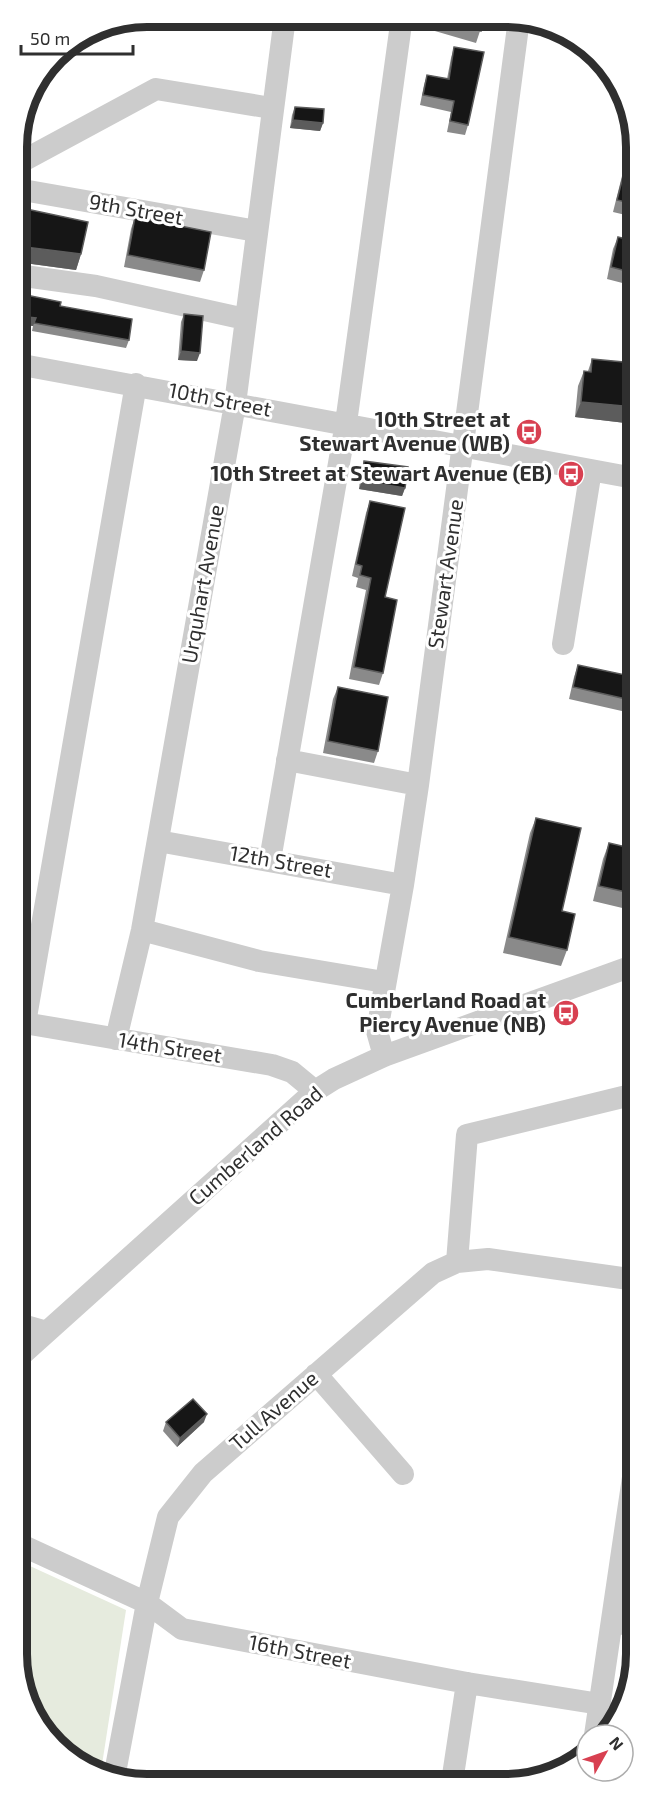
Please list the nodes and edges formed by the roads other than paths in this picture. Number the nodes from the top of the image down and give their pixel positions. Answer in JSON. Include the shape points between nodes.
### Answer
{"nodes":[{"id":1,"x":283,"y":27,"type":"edge"},
{"id":2,"x":401,"y":27,"type":"edge"},
{"id":3,"x":518,"y":28,"type":"edge"},
{"id":4,"x":271,"y":108,"type":"junction"},
{"id":5,"x":27,"y":159,"type":"edge"},
{"id":6,"x":27,"y":191,"type":"edge"},
{"id":7,"x":256,"y":231,"type":"junction"},
{"id":8,"x":27,"y":276,"type":"edge"},
{"id":9,"x":245,"y":319,"type":"junction"},
{"id":10,"x":27,"y":366,"type":"edge"},
{"id":11,"x":136,"y":384,"type":"junction"},
{"id":12,"x":235,"y":404,"type":"junction"},
{"id":13,"x":346,"y":423,"type":"junction"},
{"id":14,"x":463,"y":446,"type":"junction"},
{"id":15,"x":591,"y":470,"type":"junction"},
{"id":16,"x":626,"y":477,"type":"edge"},
{"id":17,"x":562,"y":644,"type":"dead end"},
{"id":18,"x":287,"y":760,"type":"junction"},
{"id":19,"x":418,"y":785,"type":"junction"},
{"id":20,"x":158,"y":841,"type":"junction"},
{"id":21,"x":270,"y":860,"type":"junction"},
{"id":22,"x":403,"y":885,"type":"junction"},
{"id":23,"x":142,"y":930,"type":"junction"},
{"id":24,"x":626,"y":968,"type":"edge"},
{"id":25,"x":384,"y":982,"type":"junction"},
{"id":26,"x":27,"y":994,"type":"edge"},
{"id":27,"x":27,"y":1023,"type":"edge"},
{"id":28,"x":116,"y":1039,"type":"junction"},
{"id":29,"x":384,"y":1056,"type":"junction"},
{"id":30,"x":315,"y":1091,"type":"junction"},
{"id":31,"x":626,"y":1096,"type":"edge"},
{"id":32,"x":457,"y":1262,"type":"junction"},
{"id":33,"x":626,"y":1279,"type":"edge"},
{"id":34,"x":27,"y":1326,"type":"edge"},
{"id":35,"x":47,"y":1332,"type":"junction"},
{"id":36,"x":27,"y":1350,"type":"edge"},
{"id":37,"x":316,"y":1374,"type":"junction"},
{"id":38,"x":403,"y":1474,"type":"dead end"},
{"id":39,"x":626,"y":1526,"type":"edge"},
{"id":40,"x":27,"y":1548,"type":"edge"},
{"id":41,"x":147,"y":1603,"type":"junction"},
{"id":42,"x":612,"y":1622,"type":"junction"},
{"id":43,"x":626,"y":1624,"type":"edge"},
{"id":44,"x":467,"y":1683,"type":"junction"},
{"id":45,"x":600,"y":1704,"type":"junction"},
{"id":46,"x":597,"y":1723,"type":"edge"},
{"id":47,"x":116,"y":1770,"type":"edge"},
{"id":48,"x":453,"y":1774,"type":"edge"}],
"edges":[{"from":1,"to":4,"type":"street","name":"Urquhart Avenue"},
{"from":2,"to":13,"type":"street"},
{"from":3,"to":14,"type":"street","name":"Stewart Avenue"},
{"from":4,"to":5,"type":"street","via":[[156,89]]},
{"from":4,"to":7,"type":"street","name":"Urquhart Avenue"},
{"from":6,"to":7,"type":"street","name":"9th Street"},
{"from":7,"to":9,"type":"street","name":"Urquhart Avenue"},
{"from":8,"to":9,"type":"street","via":[[96,286]]},
{"from":9,"to":12,"type":"street","name":"Urquhart Avenue"},
{"from":10,"to":11,"type":"street","name":"10th Street"},
{"from":11,"to":12,"type":"street","name":"10th Street"},
{"from":11,"to":26,"type":"street"},
{"from":12,"to":13,"type":"street","name":"10th Street"},
{"from":12,"to":20,"type":"street","name":"Urquhart Avenue"},
{"from":13,"to":14,"type":"street","name":"10th Street"},
{"from":13,"to":18,"type":"street"},
{"from":14,"to":15,"type":"street","name":"10th Street"},
{"from":14,"to":19,"type":"street","name":"Stewart Avenue"},
{"from":15,"to":16,"type":"street","name":"10th Street"},
{"from":15,"to":17,"type":"street"},
{"from":18,"to":19,"type":"street"},
{"from":18,"to":21,"type":"street"},
{"from":19,"to":22,"type":"street","name":"Stewart Avenue"},
{"from":20,"to":21,"type":"street","name":"12th Street"},
{"from":20,"to":23,"type":"street","name":"Urquhart Avenue"},
{"from":21,"to":22,"type":"street","name":"12th Street"},
{"from":22,"to":25,"type":"street","name":"Stewart Avenue"},
{"from":23,"to":25,"type":"street","via":[[259,961]]},
{"from":23,"to":28,"type":"street","name":"Urquhart Avenue"},
{"from":24,"to":29,"type":"street","name":"Cumberland Road"},
{"from":25,"to":29,"type":"street","name":"Stewart Avenue","via":[[377,1031]]},
{"from":27,"to":28,"type":"street","name":"14th Street"},
{"from":28,"to":30,"type":"street","name":"14th Street","via":[[272,1065],[292,1072]]},
{"from":29,"to":30,"type":"street","name":"Cumberland Road"},
{"from":30,"to":35,"type":"street","name":"Cumberland Road"},
{"from":31,"to":32,"type":"street","via":[[467,1135]]},
{"from":32,"to":33,"type":"street","name":"Tull Avenue","via":[[488,1259]]},
{"from":32,"to":37,"type":"street","name":"Tull Avenue","via":[[433,1274]]},
{"from":34,"to":35,"type":"street"},
{"from":35,"to":36,"type":"street","name":"Cumberland Road"},
{"from":37,"to":38,"type":"street"},
{"from":37,"to":41,"type":"street","name":"Tull Avenue","via":[[202,1473],[168,1517]]},
{"from":39,"to":42,"type":"street"},
{"from":40,"to":41,"type":"street","name":"16th Street"},
{"from":41,"to":44,"type":"street","name":"16th Street","via":[[182,1629]]},
{"from":41,"to":47,"type":"street","name":"Tull Avenue"},
{"from":42,"to":43,"type":"street"},
{"from":42,"to":45,"type":"street"},
{"from":44,"to":45,"type":"street","name":"16th Street"},
{"from":44,"to":48,"type":"street"},
{"from":45,"to":46,"type":"street"}]}
